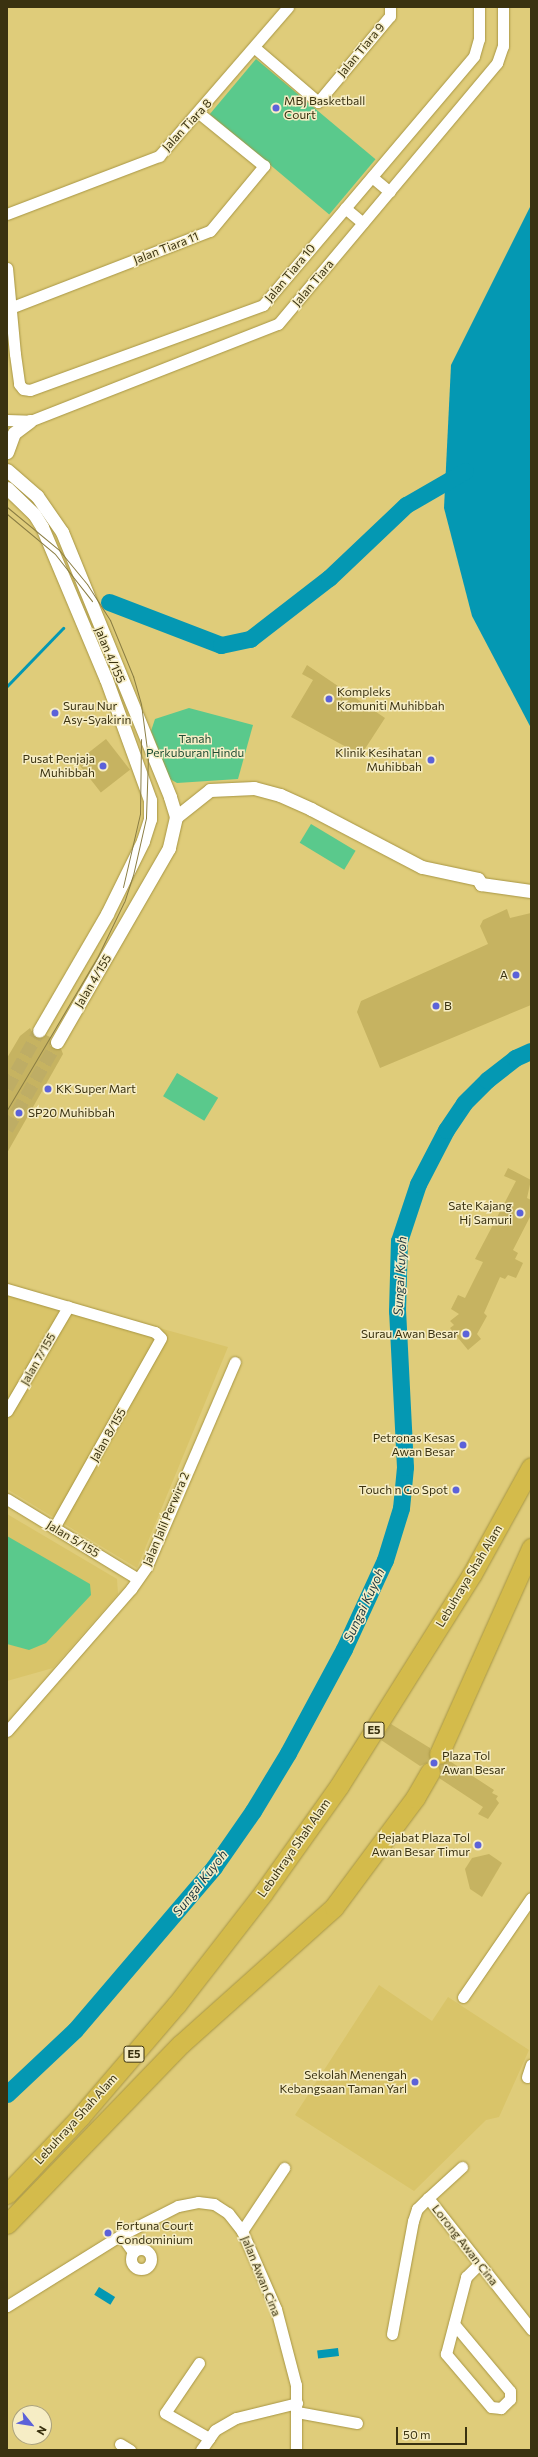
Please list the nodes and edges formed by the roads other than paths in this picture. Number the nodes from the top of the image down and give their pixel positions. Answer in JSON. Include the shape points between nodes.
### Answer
{"nodes":[{"id":1,"x":288,"y":7,"type":"edge"},
{"id":2,"x":390,"y":7,"type":"edge"},
{"id":3,"x":479,"y":7,"type":"edge"},
{"id":4,"x":504,"y":7,"type":"edge"},
{"id":5,"x":255,"y":48,"type":"junction"},
{"id":6,"x":199,"y":113,"type":"junction"},
{"id":7,"x":372,"y":177,"type":"junction"},
{"id":8,"x":390,"y":192,"type":"junction"},
{"id":9,"x":345,"y":208,"type":"junction"},
{"id":10,"x":7,"y":214,"type":"edge"},
{"id":11,"x":363,"y":223,"type":"junction"},
{"id":12,"x":7,"y":268,"type":"edge"},
{"id":13,"x":10,"y":308,"type":"junction"},
{"id":14,"x":7,"y":420,"type":"edge"},
{"id":15,"x":30,"y":422,"type":"junction"},
{"id":16,"x":7,"y":452,"type":"edge"},
{"id":17,"x":7,"y":463,"type":"edge"},
{"id":18,"x":11,"y":474,"type":"edge"},
{"id":19,"x":7,"y":488,"type":"edge"},
{"id":20,"x":176,"y":817,"type":"junction"},
{"id":21,"x":483,"y":880,"type":"junction"},
{"id":22,"x":531,"y":884,"type":"edge"},
{"id":23,"x":531,"y":891,"type":"edge"},
{"id":24,"x":39,"y":1031,"type":"tunnel mouth"},
{"id":25,"x":57,"y":1042,"type":"tunnel mouth"},
{"id":26,"x":7,"y":1289,"type":"edge"},
{"id":27,"x":68,"y":1307,"type":"junction"},
{"id":28,"x":235,"y":1362,"type":"dead end"},
{"id":29,"x":7,"y":1411,"type":"edge"},
{"id":30,"x":531,"y":1467,"type":"edge"},
{"id":31,"x":7,"y":1499,"type":"edge"},
{"id":32,"x":54,"y":1528,"type":"junction"},
{"id":33,"x":531,"y":1548,"type":"edge"},
{"id":34,"x":138,"y":1579,"type":"junction"},
{"id":35,"x":7,"y":1731,"type":"edge"},
{"id":36,"x":439,"y":1754,"type":"dead end"},
{"id":37,"x":430,"y":1772,"type":"dead end"},
{"id":38,"x":530,"y":1904,"type":"edge"},
{"id":39,"x":462,"y":1997,"type":"dead end"},
{"id":40,"x":531,"y":2065,"type":"edge"},
{"id":41,"x":527,"y":2077,"type":"dead end"},
{"id":42,"x":462,"y":2167,"type":"dead end"},
{"id":43,"x":284,"y":2168,"type":"dead end"},
{"id":44,"x":7,"y":2194,"type":"edge"},
{"id":45,"x":428,"y":2198,"type":"junction"},
{"id":46,"x":7,"y":2224,"type":"edge"},
{"id":47,"x":242,"y":2231,"type":"junction"},
{"id":48,"x":121,"y":2235,"type":"junction"},
{"id":49,"x":133,"y":2252,"type":"dead end"},
{"id":50,"x":479,"y":2264,"type":"junction"},
{"id":51,"x":7,"y":2306,"type":"edge"},
{"id":52,"x":454,"y":2324,"type":"junction"},
{"id":53,"x":531,"y":2329,"type":"edge"},
{"id":54,"x":392,"y":2334,"type":"dead end"},
{"id":55,"x":199,"y":2363,"type":"dead end"},
{"id":56,"x":297,"y":2407,"type":"junction"},
{"id":57,"x":357,"y":2423,"type":"dead end"},
{"id":58,"x":209,"y":2438,"type":"junction"},
{"id":59,"x":120,"y":2444,"type":"dead end"},
{"id":60,"x":130,"y":2450,"type":"edge"},
{"id":61,"x":201,"y":2450,"type":"edge"},
{"id":62,"x":296,"y":2450,"type":"edge"}],
"edges":[{"from":1,"to":5,"type":"street","name":"Jalan Tiara 8"},
{"from":2,"to":5,"type":"street","name":"Jalan Tiara 9","via":[[390,16],[318,102]]},
{"from":3,"to":7,"type":"street","name":"Jalan Tiara 10","via":[[479,39],[474,56]]},
{"from":4,"to":8,"type":"street","name":"Jalan Tiara","via":[[503,46],[497,64]]},
{"from":5,"to":6,"type":"street","name":"Jalan Tiara 8"},
{"from":6,"to":10,"type":"street","name":"Jalan Tiara 8","via":[[159,156]]},
{"from":6,"to":13,"type":"street","name":"Jalan Tiara 11","via":[[264,166],[210,231]]},
{"from":7,"to":8,"type":"street"},
{"from":7,"to":9,"type":"street","name":"Jalan Tiara 10"},
{"from":8,"to":11,"type":"street","name":"Jalan Tiara"},
{"from":9,"to":11,"type":"street"},
{"from":9,"to":13,"type":"street","name":"Jalan Tiara 10","via":[[263,305],[30,390],[23,389],[19,384]]},
{"from":11,"to":15,"type":"street","name":"Jalan Tiara","via":[[278,324]]},
{"from":12,"to":13,"type":"street"},
{"from":14,"to":15,"type":"street","name":"Jalan Tiara"},
{"from":15,"to":16,"type":"street","via":[[14,434]]},
{"from":17,"to":18,"type":"street","name":"Jalan 4/155"},
{"from":18,"to":20,"type":"street","name":"Jalan 4/155","via":[[37,496],[62,532]]},
{"from":19,"to":24,"type":"street","name":"Jalan 4/155","via":[[34,514],[42,527],[106,678],[150,800],[150,819],[143,841],[107,914]]},
{"from":20,"to":21,"type":"street","via":[[210,790],[254,788],[280,795],[311,809],[422,866]]},
{"from":20,"to":25,"type":"street","name":"Jalan 4/155","via":[[169,848]]},
{"from":21,"to":22,"type":"street"},
{"from":21,"to":23,"type":"street"},
{"from":26,"to":27,"type":"street"},
{"from":27,"to":29,"type":"street","name":"Jalan 7/155"},
{"from":27,"to":32,"type":"street","name":"Jalan 8/155","via":[[155,1332],[161,1342]]},
{"from":28,"to":34,"type":"street","name":"Jalan Jalil Perwira 2","via":[[147,1566]]},
{"from":30,"to":44,"type":"highway","name":"Lebuhraya Shah Alam","number":"E5","via":[[472,1574],[338,1786],[263,1893],[162,2022],[80,2117]]},
{"from":31,"to":32,"type":"street","name":"Jalan 5/155"},
{"from":32,"to":34,"type":"street","name":"Jalan 5/155"},
{"from":33,"to":36,"type":"highway"},
{"from":34,"to":35,"type":"street","name":"Jalan Jalil Perwira 2"},
{"from":37,"to":46,"type":"highway","name":"Lebuhraya Shah Alam","number":"E5","via":[[415,1798],[334,1907],[181,2044]]},
{"from":38,"to":39,"type":"street"},
{"from":40,"to":41,"type":"street"},
{"from":42,"to":45,"type":"street"},
{"from":43,"to":47,"type":"street"},
{"from":45,"to":50,"type":"street","name":"Lorong Awan Cina"},
{"from":45,"to":54,"type":"street","name":"Lorong Awan Cina","via":[[417,2209],[413,2221]]},
{"from":47,"to":48,"type":"street","name":"Jalan Awan Cina","via":[[228,2213],[214,2204],[198,2202],[178,2206]]},
{"from":47,"to":56,"type":"street","name":"Jalan Awan Cina","via":[[276,2309],[296,2385]]},
{"from":48,"to":49,"type":"street"},
{"from":48,"to":51,"type":"street","name":"Jalan Awan Cina"},
{"from":50,"to":52,"type":"street","via":[[466,2277]]},
{"from":50,"to":53,"type":"street","name":"Lorong Awan Cina"},
{"from":52,"to":52,"type":"street","via":[[510,2391],[510,2399],[501,2408],[491,2407],[446,2354]]},
{"from":55,"to":58,"type":"street","via":[[165,2413]]},
{"from":56,"to":57,"type":"street"},
{"from":56,"to":58,"type":"street","via":[[236,2418],[215,2430]]},
{"from":56,"to":62,"type":"street","name":"Jalan Awan Cina"},
{"from":58,"to":61,"type":"street"},
{"from":59,"to":60,"type":"street"}]}
